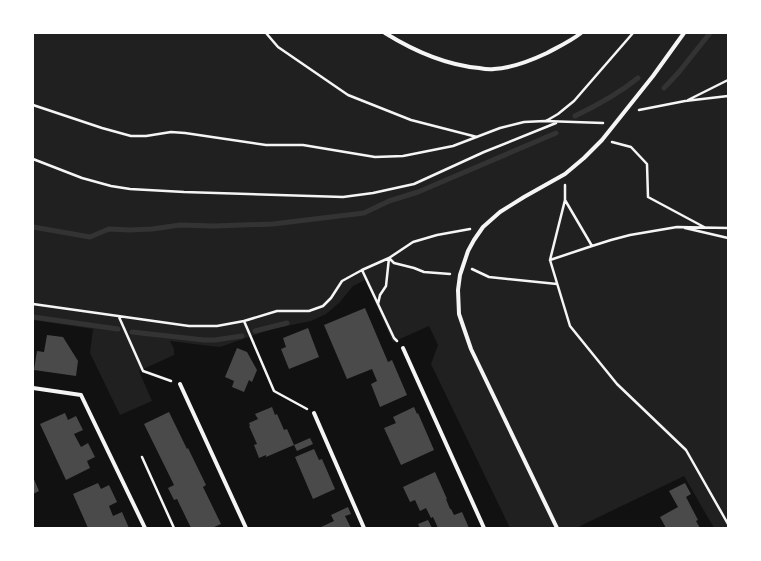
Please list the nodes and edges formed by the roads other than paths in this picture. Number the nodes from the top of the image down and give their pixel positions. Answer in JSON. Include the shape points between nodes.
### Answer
{"nodes":[{"id":1,"x":385,"y":33,"type":"edge"},
{"id":2,"x":581,"y":33,"type":"edge"},
{"id":3,"x":684,"y":33,"type":"edge"},
{"id":4,"x":402,"y":348,"type":"road end"},
{"id":5,"x":180,"y":384,"type":"road end"},
{"id":6,"x":33,"y":388,"type":"edge"},
{"id":7,"x":314,"y":413,"type":"road end"},
{"id":8,"x":145,"y":528,"type":"edge"},
{"id":9,"x":246,"y":528,"type":"edge"},
{"id":10,"x":364,"y":528,"type":"edge"},
{"id":11,"x":484,"y":528,"type":"edge"},
{"id":12,"x":558,"y":528,"type":"edge"}],
"edges":[{"from":1,"to":2,"type":"street","via":[[428,56],[451,64],[494,69],[531,60]]},
{"from":3,"to":12,"type":"street","via":[[602,140],[584,158],[565,174],[500,212],[483,227],[468,251],[460,275],[459,314],[471,349]]},
{"from":4,"to":11,"type":"street"},
{"from":5,"to":9,"type":"street"},
{"from":6,"to":8,"type":"street","via":[[81,396]]},
{"from":7,"to":10,"type":"street"}]}
